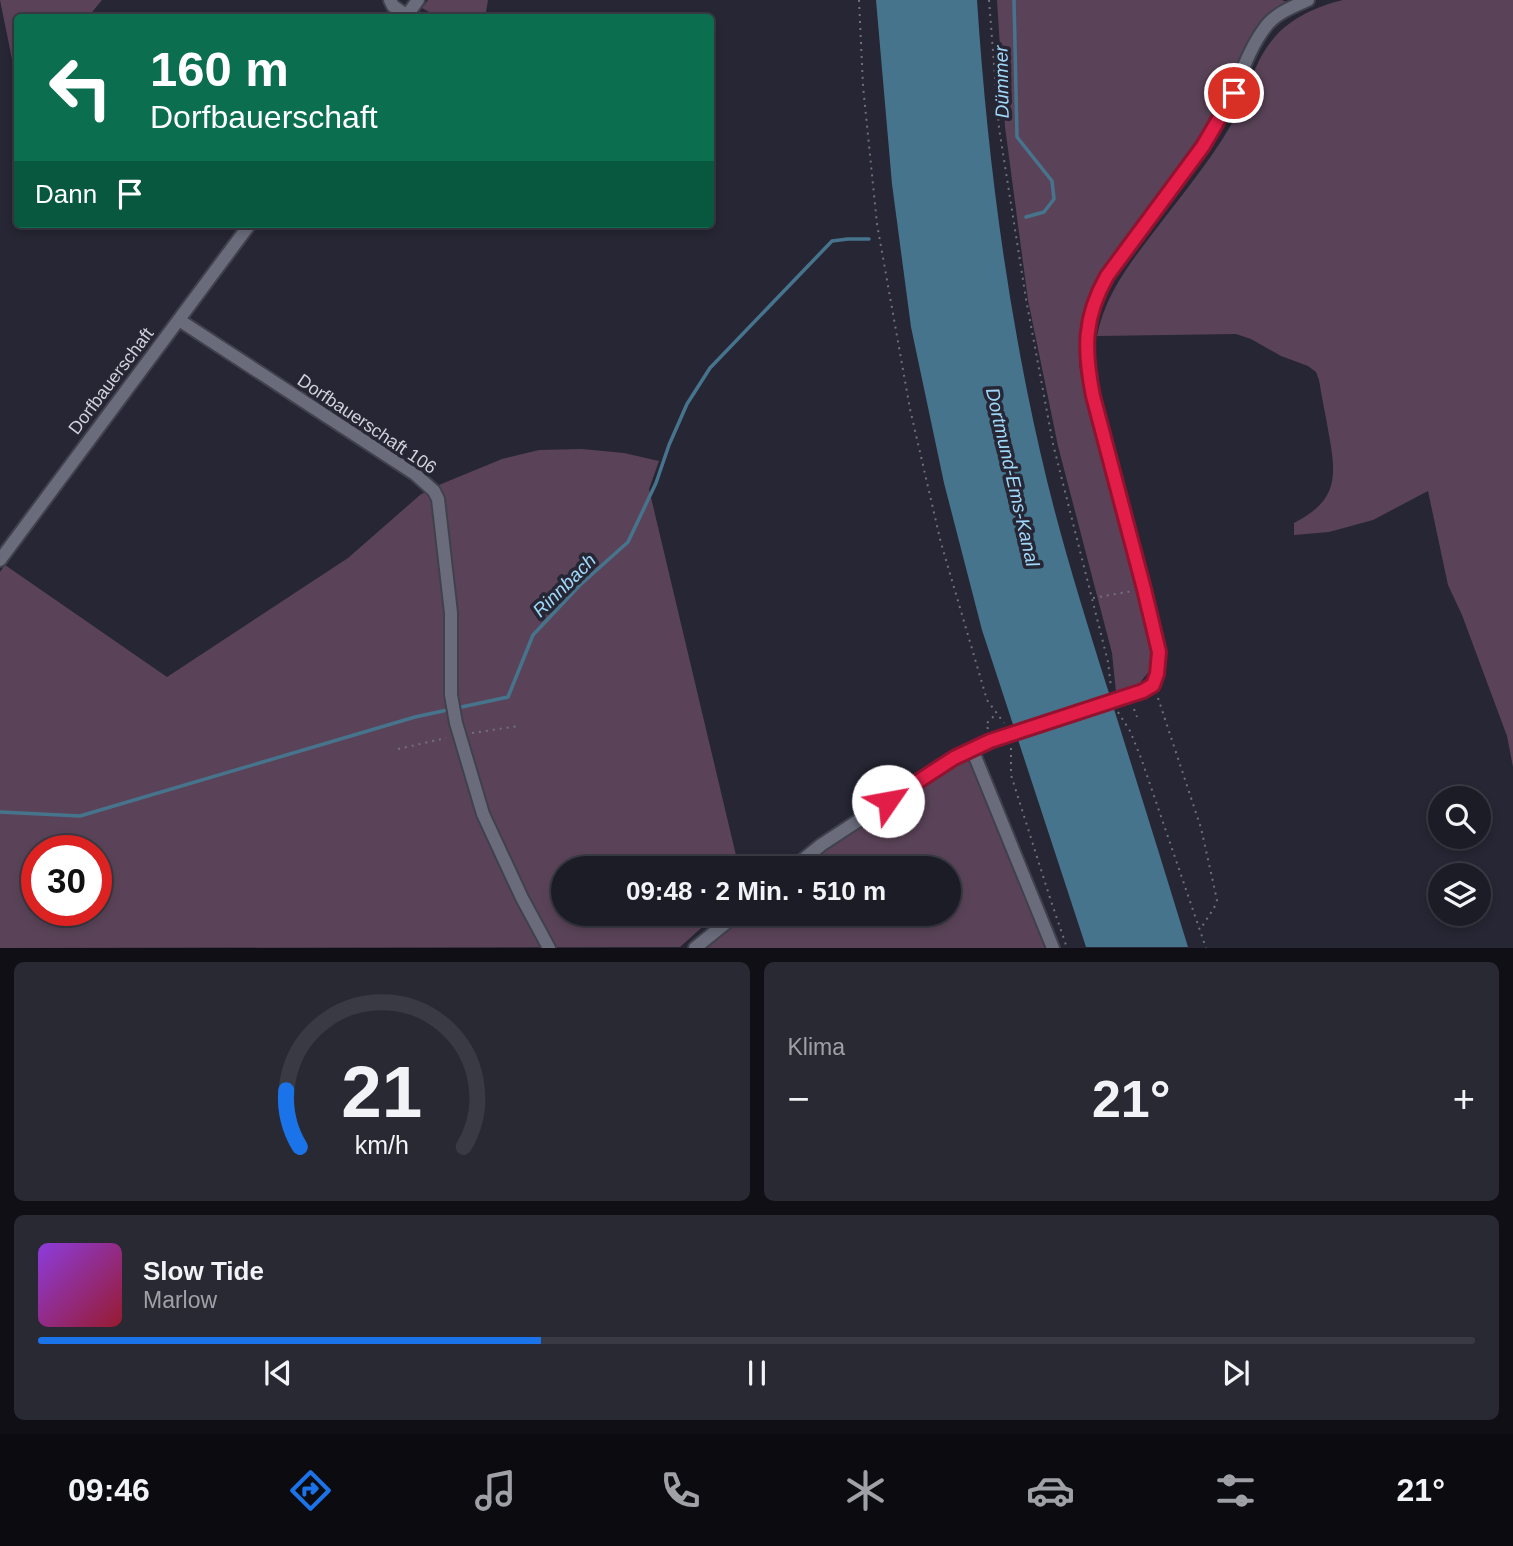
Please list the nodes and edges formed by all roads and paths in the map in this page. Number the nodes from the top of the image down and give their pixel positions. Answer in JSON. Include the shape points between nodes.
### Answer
{"nodes":[{"id":1,"x":390,"y":0,"type":"edge"},
{"id":2,"x":418,"y":0,"type":"edge"},
{"id":3,"x":859,"y":0,"type":"edge"},
{"id":4,"x":989,"y":0,"type":"edge"},
{"id":5,"x":1308,"y":0,"type":"edge"},
{"id":6,"x":403,"y":14,"type":"edge"},
{"id":7,"x":407,"y":14,"type":"edge"},
{"id":8,"x":247,"y":228,"type":"edge"},
{"id":9,"x":179,"y":320,"type":"junction"},
{"id":10,"x":0,"y":560,"type":"edge"},
{"id":11,"x":1144,"y":589,"type":"junction"},
{"id":12,"x":1092,"y":599,"type":"junction"},
{"id":13,"x":1153,"y":685,"type":"junction"},
{"id":14,"x":1116,"y":696,"type":"junction"},
{"id":15,"x":1118,"y":712,"type":"dead end"},
{"id":16,"x":997,"y":713,"type":"junction"},
{"id":17,"x":986,"y":724,"type":"dead end"},
{"id":18,"x":1007,"y":735,"type":"junction"},
{"id":19,"x":972,"y":749,"type":"junction"},
{"id":20,"x":808,"y":856,"type":"edge"},
{"id":21,"x":722,"y":926,"type":"edge"},
{"id":22,"x":1200,"y":929,"type":"junction"},
{"id":23,"x":549,"y":947,"type":"edge"},
{"id":24,"x":695,"y":947,"type":"edge"},
{"id":25,"x":1053,"y":947,"type":"edge"},
{"id":26,"x":1067,"y":947,"type":"edge"},
{"id":27,"x":1206,"y":947,"type":"edge"}],
"edges":[{"from":1,"to":6,"type":"street"},
{"from":2,"to":7,"type":"street"},
{"from":3,"to":16,"type":"path","via":[[877,224],[910,408],[941,543],[987,699]]},
{"from":4,"to":12,"type":"path","via":[[999,128],[1026,299],[1053,444]]},
{"from":5,"to":11,"type":"street","via":[[1264,28],[1222,117],[1115,265],[1091,313],[1087,365]]},
{"from":8,"to":9,"type":"street","name":"Dorfbauerschaft"},
{"from":9,"to":10,"type":"street","name":"Dorfbauerschaft"},
{"from":9,"to":23,"type":"street","name":"Dorfbauerschaft 106","via":[[415,474],[434,491],[451,612],[451,695],[456,723],[483,814]]},
{"from":11,"to":12,"type":"path"},
{"from":11,"to":13,"type":"street","via":[[1159,652]]},
{"from":12,"to":14,"type":"path"},
{"from":13,"to":14,"type":"street"},
{"from":13,"to":22,"type":"path","via":[[1201,828],[1216,900]]},
{"from":14,"to":18,"type":"street","bridge":true},
{"from":15,"to":22,"type":"path","via":[[1141,758]]},
{"from":16,"to":17,"type":"path"},
{"from":16,"to":18,"type":"path"},
{"from":18,"to":19,"type":"street"},
{"from":18,"to":26,"type":"path","via":[[1011,775]]},
{"from":19,"to":20,"type":"street"},
{"from":19,"to":25,"type":"street"},
{"from":21,"to":24,"type":"street"},
{"from":22,"to":27,"type":"path"}]}
